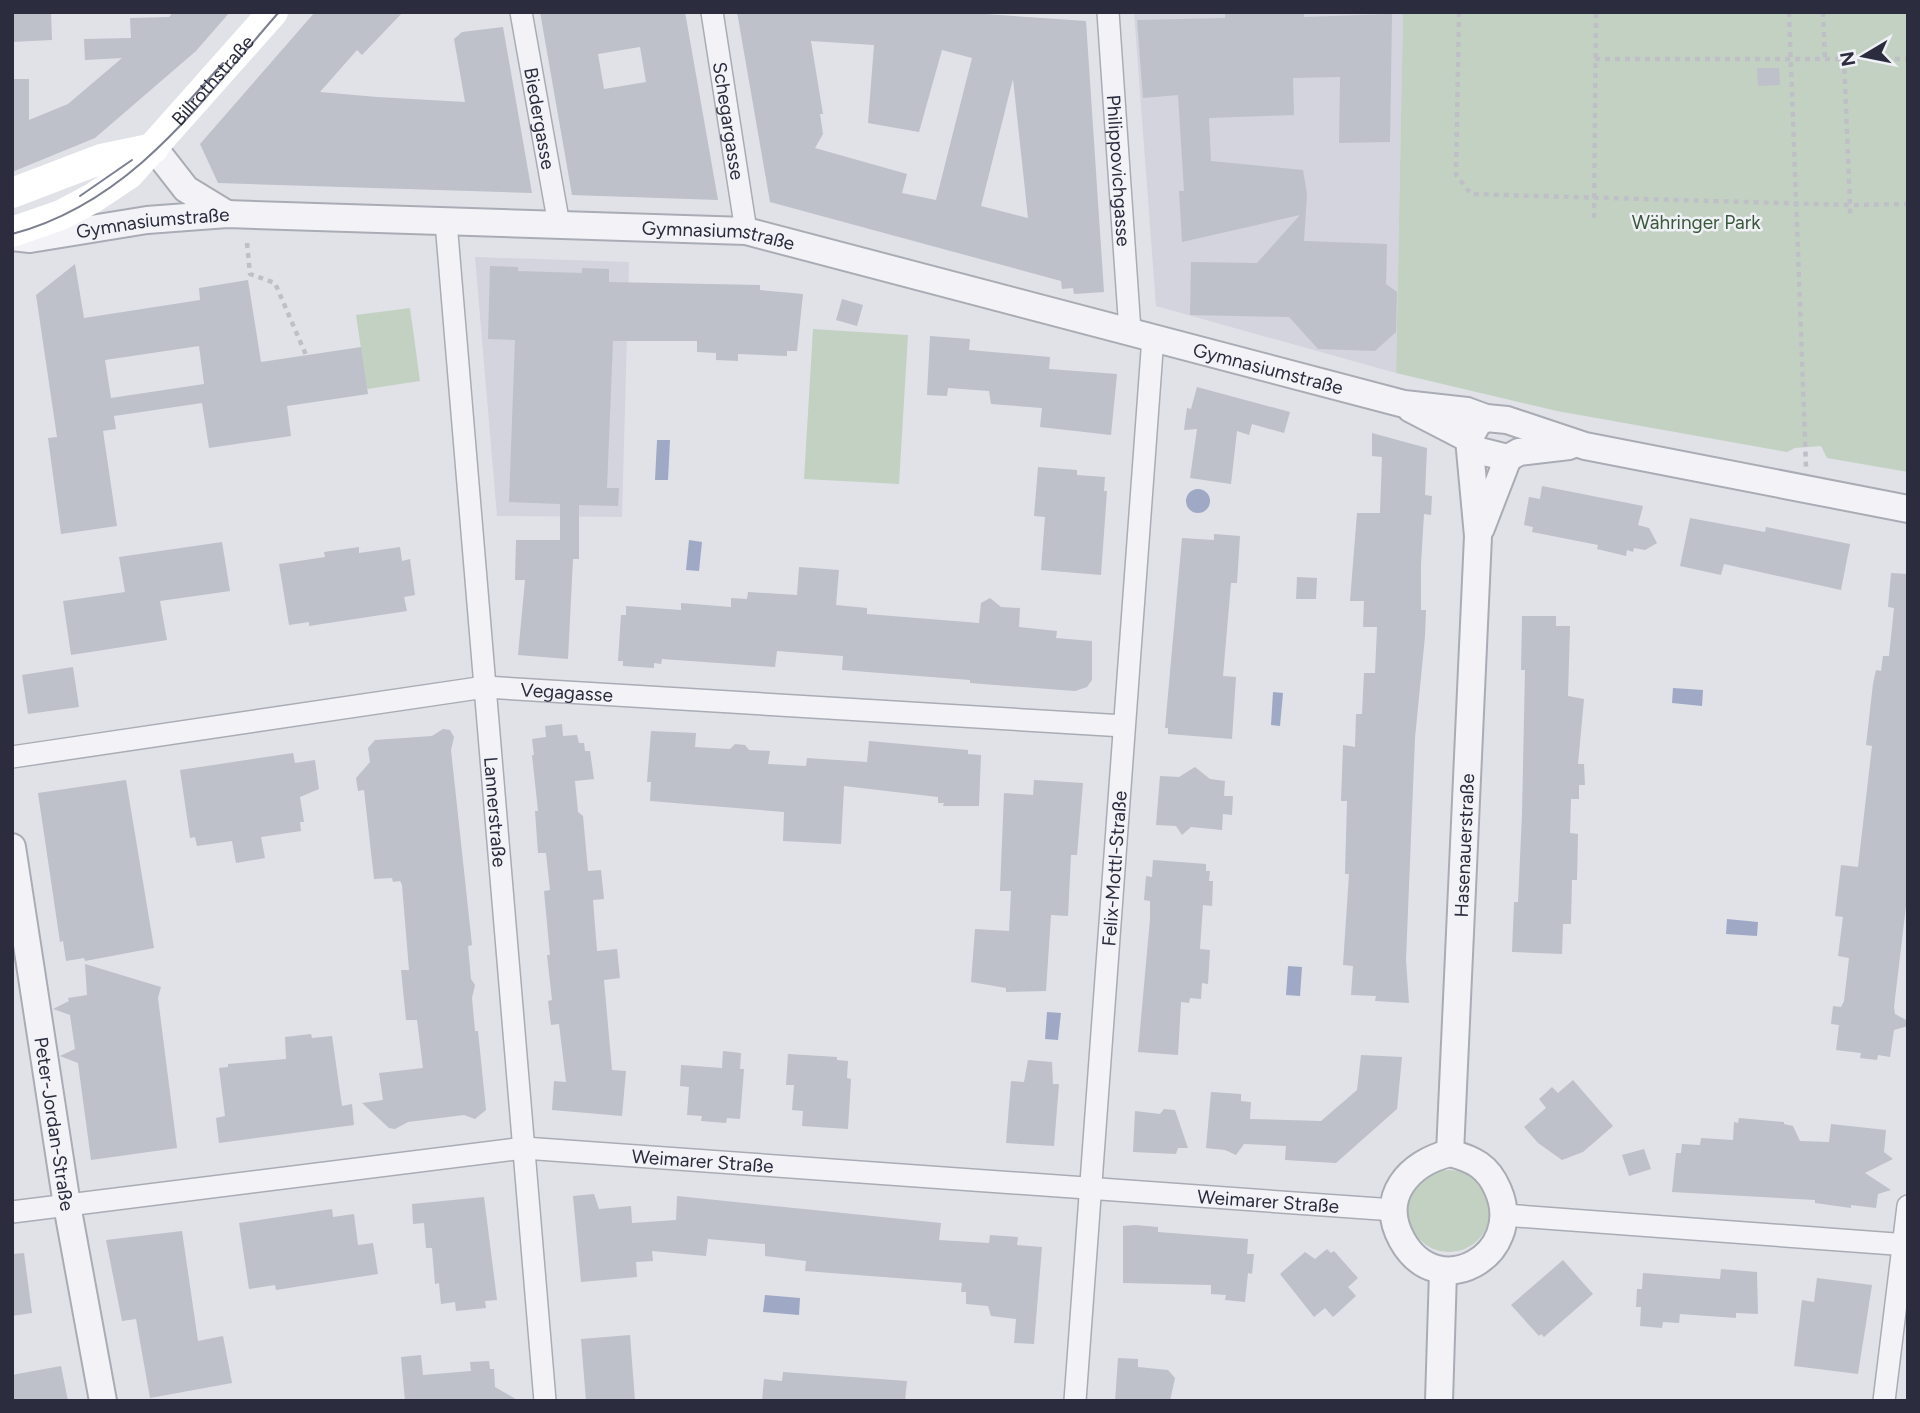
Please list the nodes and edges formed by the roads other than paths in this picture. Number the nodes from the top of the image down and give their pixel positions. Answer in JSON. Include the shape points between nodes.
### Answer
{"nodes":[{"id":1,"x":273,"y":12,"type":"edge"},
{"id":2,"x":522,"y":12,"type":"edge"},
{"id":3,"x":712,"y":12,"type":"edge"},
{"id":4,"x":1108,"y":12,"type":"edge"},
{"id":5,"x":154,"y":148,"type":"junction"},
{"id":6,"x":12,"y":193,"type":"edge"},
{"id":7,"x":228,"y":214,"type":"junction"},
{"id":8,"x":446,"y":222,"type":"junction"},
{"id":9,"x":559,"y":225,"type":"junction"},
{"id":10,"x":746,"y":231,"type":"junction"},
{"id":11,"x":12,"y":234,"type":"edge"},
{"id":12,"x":1142,"y":334,"type":"junction"},
{"id":13,"x":1404,"y":404,"type":"junction"},
{"id":14,"x":1486,"y":418,"type":"junction"},
{"id":15,"x":1514,"y":425,"type":"junction"},
{"id":16,"x":1470,"y":444,"type":"junction"},
{"id":17,"x":1585,"y":446,"type":"junction"},
{"id":18,"x":1513,"y":455,"type":"junction"},
{"id":19,"x":1908,"y":509,"type":"edge"},
{"id":20,"x":1478,"y":536,"type":"junction"},
{"id":21,"x":485,"y":687,"type":"junction"},
{"id":22,"x":1124,"y":726,"type":"junction"},
{"id":23,"x":12,"y":757,"type":"edge"},
{"id":24,"x":12,"y":847,"type":"edge"},
{"id":25,"x":524,"y":1147,"type":"junction"},
{"id":26,"x":1450,"y":1153,"type":"junction"},
{"id":27,"x":1092,"y":1187,"type":"junction"},
{"id":28,"x":67,"y":1205,"type":"junction"},
{"id":29,"x":1908,"y":1206,"type":"edge"},
{"id":30,"x":1394,"y":1210,"type":"junction"},
{"id":31,"x":12,"y":1212,"type":"edge"},
{"id":32,"x":1504,"y":1215,"type":"junction"},
{"id":33,"x":1905,"y":1245,"type":"edge"},
{"id":34,"x":1443,"y":1272,"type":"junction"},
{"id":35,"x":103,"y":1401,"type":"edge"},
{"id":36,"x":545,"y":1401,"type":"edge"},
{"id":37,"x":1075,"y":1401,"type":"edge"},
{"id":38,"x":1439,"y":1401,"type":"edge"},
{"id":39,"x":1884,"y":1401,"type":"edge"}],
"edges":[{"from":1,"to":5,"type":"main road","name":"Billrothstraße"},
{"from":2,"to":9,"type":"street","name":"Biedergasse"},
{"from":3,"to":10,"type":"street","name":"Schegargasse"},
{"from":4,"to":12,"type":"street","name":"Philippovichgasse"},
{"from":5,"to":6,"type":"main road","via":[[101,159]]},
{"from":5,"to":7,"type":"street","via":[[186,189]]},
{"from":5,"to":11,"type":"main road","name":"Billrothstraße","via":[[129,174],[93,198]]},
{"from":7,"to":8,"type":"street","name":"Gymnasiumstraße"},
{"from":7,"to":11,"type":"street","name":"Gymnasiumstraße","via":[[147,220],[30,239]]},
{"from":8,"to":9,"type":"street","name":"Gymnasiumstraße"},
{"from":8,"to":21,"type":"street","name":"Lannerstraße"},
{"from":9,"to":10,"type":"street","name":"Gymnasiumstraße"},
{"from":10,"to":12,"type":"street","name":"Gymnasiumstraße"},
{"from":12,"to":13,"type":"street","name":"Gymnasiumstraße"},
{"from":12,"to":22,"type":"street","name":"Felix-Mottl-Straße"},
{"from":13,"to":14,"type":"street","name":"Gymnasiumstraße","via":[[1467,411]]},
{"from":13,"to":16,"type":"street","name":"Gymnasiumstraße"},
{"from":14,"to":15,"type":"street","name":"Gymnasiumstraße"},
{"from":14,"to":16,"type":"street","via":[[1478,423]]},
{"from":15,"to":17,"type":"street","name":"Gymnasiumstraße"},
{"from":15,"to":18,"type":"street","via":[[1519,431]]},
{"from":16,"to":18,"type":"street","name":"Gymnasiumstraße"},
{"from":16,"to":20,"type":"street","name":"Hasenauerstraße"},
{"from":17,"to":18,"type":"street","name":"Gymnasiumstraße"},
{"from":17,"to":19,"type":"street","name":"Gymnasiumstraße"},
{"from":18,"to":20,"type":"street","name":"Hasenauerstraße"},
{"from":20,"to":26,"type":"street","name":"Hasenauerstraße"},
{"from":21,"to":22,"type":"street","name":"Vegagasse"},
{"from":21,"to":23,"type":"street","name":"Vegagasse"},
{"from":21,"to":25,"type":"street","name":"Lannerstraße"},
{"from":22,"to":27,"type":"street","name":"Felix-Mottl-Straße"},
{"from":24,"to":28,"type":"street","name":"Peter-Jordan-Straße"},
{"from":25,"to":27,"type":"street","name":"Weimarer Straße"},
{"from":25,"to":28,"type":"street","name":"Weimarer Straße"},
{"from":25,"to":36,"type":"street","name":"Lannerstraße"},
{"from":26,"to":30,"type":"street","via":[[1429,1158],[1413,1169],[1401,1186]]},
{"from":26,"to":32,"type":"street","via":[[1469,1157],[1485,1169],[1497,1188]]},
{"from":27,"to":30,"type":"street","name":"Weimarer Straße"},
{"from":27,"to":37,"type":"street","name":"Felix-Mottl-Straße"},
{"from":28,"to":31,"type":"street","name":"Weimarer Straße"},
{"from":28,"to":35,"type":"street","name":"Peter-Jordan-Straße"},
{"from":29,"to":33,"type":"street"},
{"from":30,"to":34,"type":"street","via":[[1398,1234],[1409,1253]]},
{"from":32,"to":33,"type":"street"},
{"from":32,"to":34,"type":"street","via":[[1497,1243],[1486,1255],[1473,1266]]},
{"from":33,"to":39,"type":"street"},
{"from":34,"to":38,"type":"street"}]}
